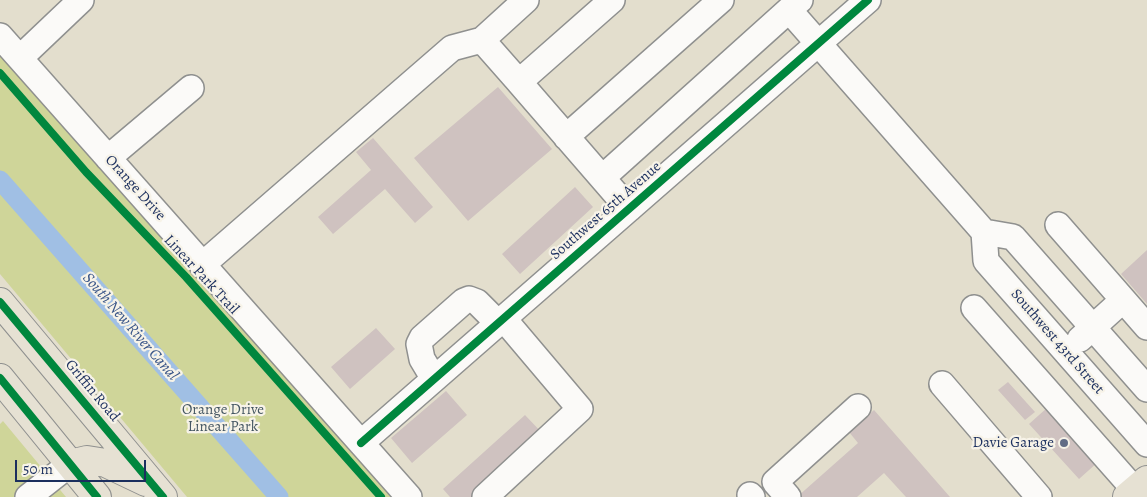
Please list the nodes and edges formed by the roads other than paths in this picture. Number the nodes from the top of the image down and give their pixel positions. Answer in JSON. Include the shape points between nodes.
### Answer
{"nodes":[{"id":1,"x":81,"y":0,"type":"edge"},
{"id":2,"x":526,"y":0,"type":"edge"},
{"id":3,"x":612,"y":0,"type":"edge"},
{"id":4,"x":721,"y":0,"type":"edge"},
{"id":5,"x":868,"y":0,"type":"edge"},
{"id":6,"x":794,"y":5,"type":"edge"},
{"id":7,"x":0,"y":36,"type":"edge"},
{"id":8,"x":482,"y":40,"type":"junction"},
{"id":9,"x":818,"y":44,"type":"junction"},
{"id":10,"x":20,"y":58,"type":"junction"},
{"id":11,"x":519,"y":82,"type":"junction"},
{"id":12,"x":191,"y":88,"type":"dead end"},
{"id":13,"x":566,"y":137,"type":"junction"},
{"id":14,"x":108,"y":158,"type":"junction"},
{"id":15,"x":602,"y":178,"type":"junction"},
{"id":16,"x":629,"y":209,"type":"junction"},
{"id":17,"x":1058,"y":225,"type":"dead end"},
{"id":18,"x":984,"y":232,"type":"junction"},
{"id":19,"x":202,"y":264,"type":"junction"},
{"id":20,"x":1123,"y":300,"type":"junction"},
{"id":21,"x":0,"y":302,"type":"edge"},
{"id":22,"x":974,"y":308,"type":"dead end"},
{"id":23,"x":500,"y":321,"type":"junction"},
{"id":24,"x":1093,"y":327,"type":"junction"},
{"id":25,"x":1147,"y":328,"type":"edge"},
{"id":26,"x":1066,"y":352,"type":"junction"},
{"id":27,"x":0,"y":378,"type":"edge"},
{"id":28,"x":434,"y":379,"type":"junction"},
{"id":29,"x":942,"y":384,"type":"dead end"},
{"id":30,"x":1147,"y":389,"type":"edge"},
{"id":31,"x":858,"y":407,"type":"dead end"},
{"id":32,"x":361,"y":443,"type":"junction"},
{"id":33,"x":1147,"y":444,"type":"edge"},
{"id":34,"x":70,"y":464,"type":"junction"},
{"id":35,"x":158,"y":491,"type":"edge"},
{"id":36,"x":1138,"y":491,"type":"edge"},
{"id":37,"x":28,"y":497,"type":"edge"},
{"id":38,"x":97,"y":497,"type":"edge"},
{"id":39,"x":410,"y":497,"type":"edge"},
{"id":40,"x":485,"y":497,"type":"edge"},
{"id":41,"x":788,"y":497,"type":"edge"},
{"id":42,"x":1039,"y":497,"type":"edge"}],
"edges":[{"from":1,"to":10,"type":"street"},
{"from":2,"to":8,"type":"street"},
{"from":3,"to":11,"type":"street"},
{"from":4,"to":13,"type":"street"},
{"from":5,"to":9,"type":"street","name":"Southwest 65th Avenue"},
{"from":6,"to":9,"type":"street"},
{"from":6,"to":15,"type":"street"},
{"from":7,"to":10,"type":"street","name":"Orange Drive"},
{"from":8,"to":11,"type":"street"},
{"from":8,"to":19,"type":"street","via":[[452,48]]},
{"from":9,"to":16,"type":"street","name":"Southwest 65th Avenue"},
{"from":9,"to":18,"type":"street"},
{"from":10,"to":14,"type":"street","name":"Orange Drive"},
{"from":11,"to":13,"type":"street"},
{"from":12,"to":14,"type":"street"},
{"from":13,"to":15,"type":"street"},
{"from":14,"to":19,"type":"street","name":"Orange Drive"},
{"from":15,"to":16,"type":"street"},
{"from":16,"to":23,"type":"street","name":"Southwest 65th Avenue"},
{"from":17,"to":20,"type":"street"},
{"from":18,"to":24,"type":"street","via":[[1013,237]]},
{"from":18,"to":26,"type":"street","name":"Southwest 43rd Street","via":[[986,261]]},
{"from":19,"to":32,"type":"street","name":"Orange Drive"},
{"from":20,"to":24,"type":"street"},
{"from":20,"to":25,"type":"street"},
{"from":21,"to":35,"type":"main road","name":"Griffin Road"},
{"from":22,"to":36,"type":"street"},
{"from":23,"to":28,"type":"street","name":"Southwest 65th Avenue"},
{"from":23,"to":28,"type":"street","via":[[469,299],[457,307],[419,344],[422,359]]},
{"from":23,"to":40,"type":"street","via":[[580,408]]},
{"from":24,"to":26,"type":"street"},
{"from":24,"to":30,"type":"street"},
{"from":26,"to":33,"type":"street","name":"Southwest 43rd Street"},
{"from":27,"to":34,"type":"main road"},
{"from":28,"to":32,"type":"street","name":"Southwest 65th Avenue"},
{"from":29,"to":42,"type":"street"},
{"from":31,"to":41,"type":"street","via":[[775,482]]},
{"from":32,"to":39,"type":"street","name":"Orange Drive"},
{"from":34,"to":35,"type":"main road","via":[[86,460],[106,463]]},
{"from":34,"to":37,"type":"street"},
{"from":34,"to":38,"type":"main road"}]}
